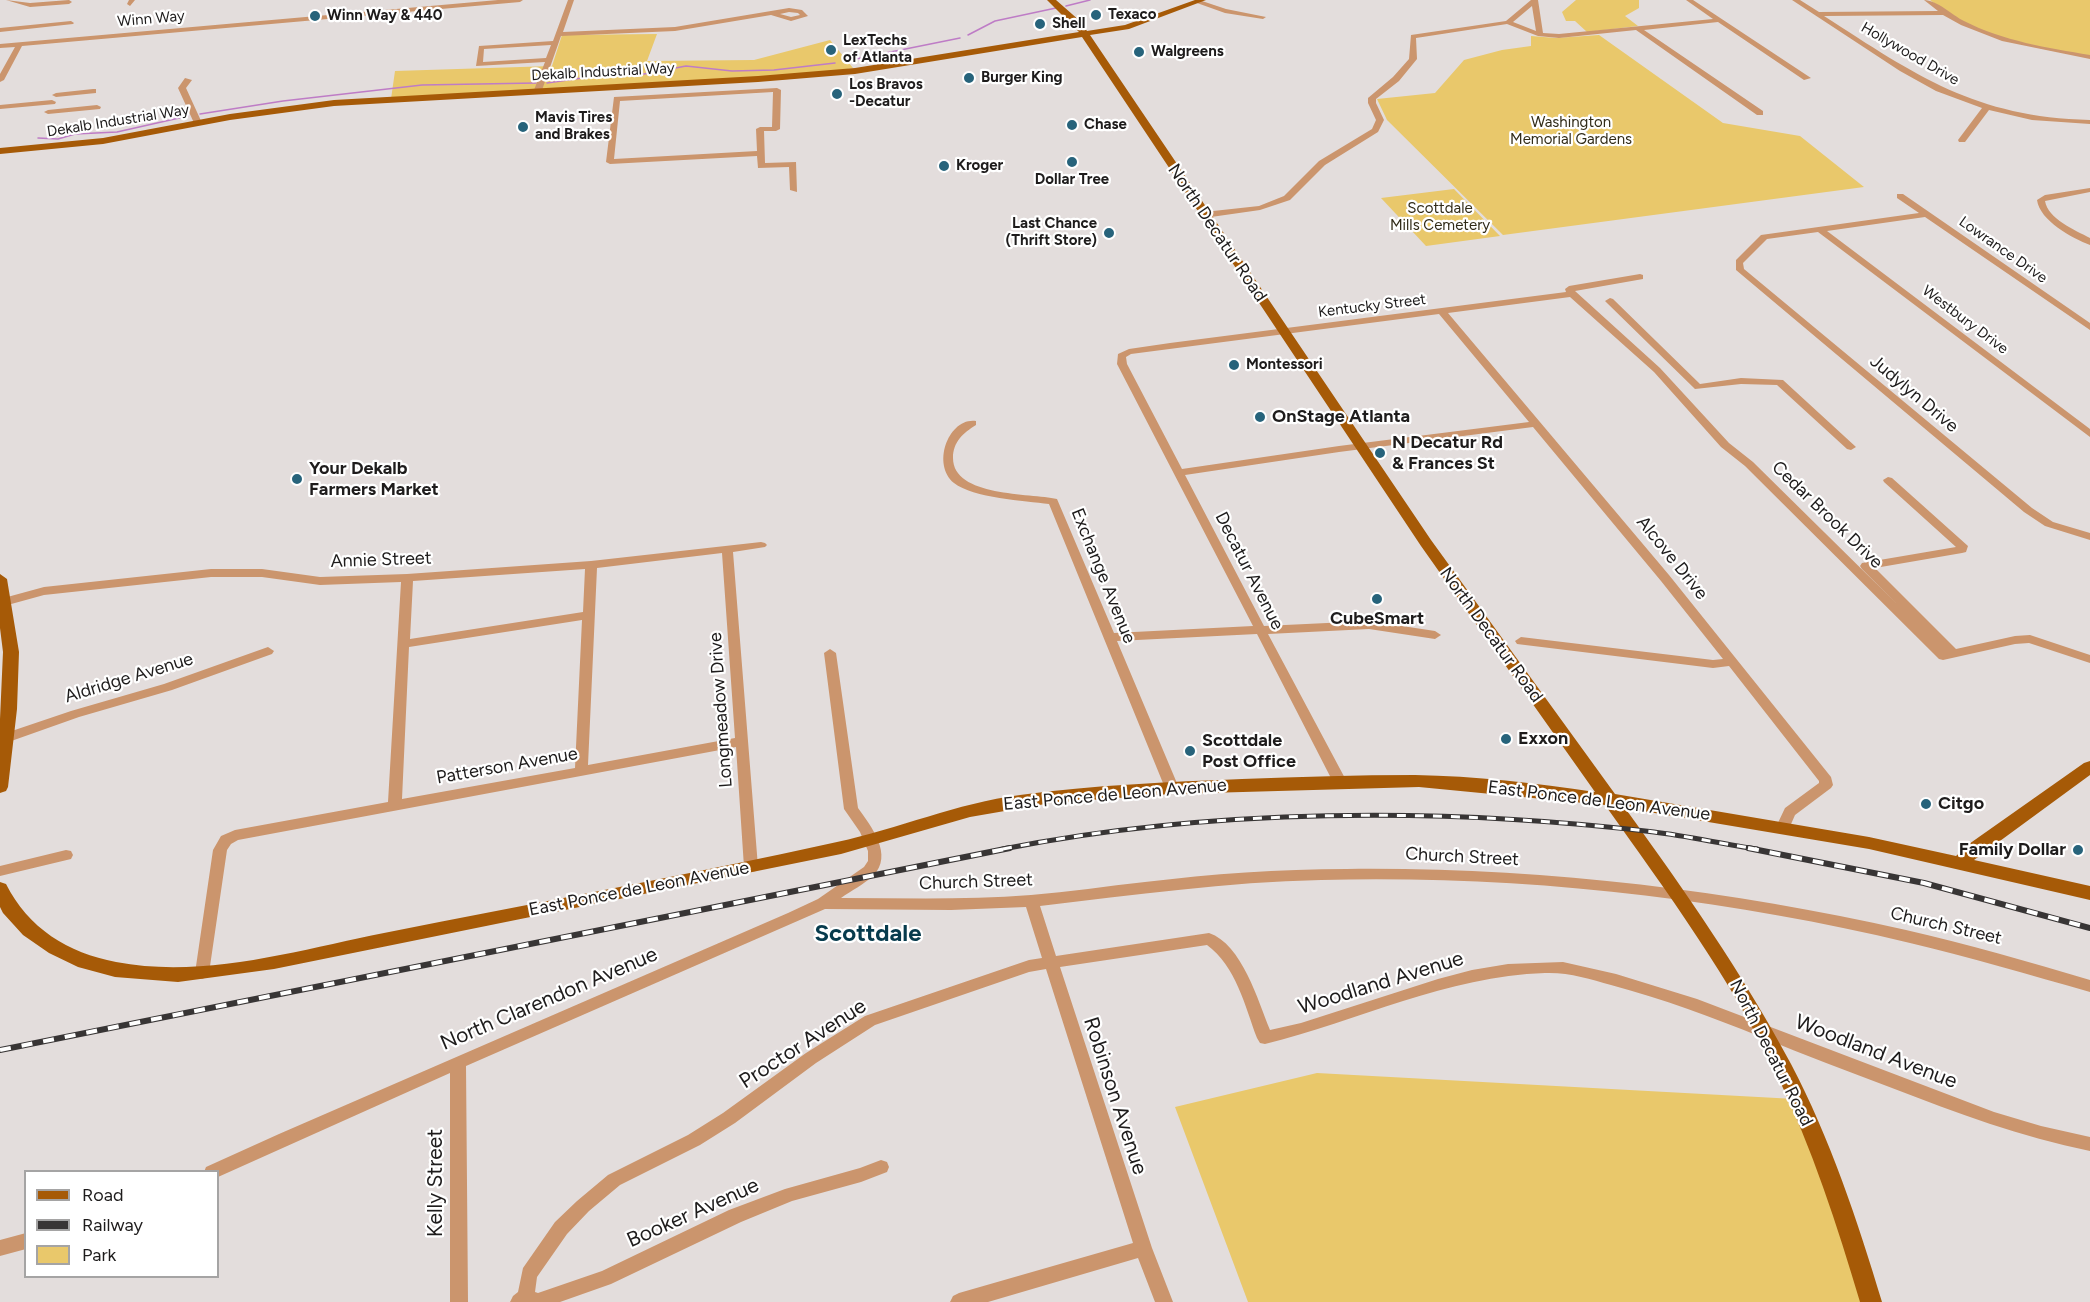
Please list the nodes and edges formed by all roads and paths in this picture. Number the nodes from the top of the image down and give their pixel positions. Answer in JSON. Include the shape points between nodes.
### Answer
{"nodes":[{"id":1,"x":9,"y":0,"type":"edge"},
{"id":2,"x":520,"y":0,"type":"edge"},
{"id":3,"x":571,"y":0,"type":"edge"},
{"id":4,"x":1051,"y":0,"type":"edge"},
{"id":5,"x":1535,"y":0,"type":"edge"},
{"id":6,"x":1689,"y":0,"type":"edge"},
{"id":7,"x":1795,"y":0,"type":"edge"},
{"id":8,"x":1927,"y":0,"type":"edge"},
{"id":9,"x":1200,"y":1,"type":"edge"},
{"id":10,"x":69,"y":2,"type":"dead end"},
{"id":11,"x":1215,"y":7,"type":"junction"},
{"id":12,"x":1944,"y":13,"type":"junction"},
{"id":13,"x":774,"y":14,"type":"dead end"},
{"id":14,"x":1818,"y":14,"type":"junction"},
{"id":15,"x":1719,"y":20,"type":"junction"},
{"id":16,"x":1508,"y":22,"type":"junction"},
{"id":17,"x":71,"y":23,"type":"dead end"},
{"id":18,"x":1639,"y":29,"type":"junction"},
{"id":19,"x":0,"y":30,"type":"edge"},
{"id":20,"x":560,"y":34,"type":"junction"},
{"id":21,"x":1084,"y":35,"type":"junction"},
{"id":22,"x":1540,"y":35,"type":"junction"},
{"id":23,"x":555,"y":43,"type":"junction"},
{"id":24,"x":20,"y":44,"type":"junction"},
{"id":25,"x":0,"y":46,"type":"edge"},
{"id":26,"x":2090,"y":57,"type":"edge"},
{"id":27,"x":549,"y":60,"type":"junction"},
{"id":28,"x":1807,"y":78,"type":"dead end"},
{"id":29,"x":0,"y":80,"type":"edge"},
{"id":30,"x":188,"y":80,"type":"dead end"},
{"id":31,"x":692,"y":83,"type":"junction"},
{"id":32,"x":61,"y":85,"type":"dead end"},
{"id":33,"x":538,"y":90,"type":"junction"},
{"id":34,"x":93,"y":91,"type":"dead end"},
{"id":35,"x":690,"y":95,"type":"junction"},
{"id":36,"x":54,"y":98,"type":"junction"},
{"id":37,"x":0,"y":107,"type":"edge"},
{"id":38,"x":97,"y":107,"type":"dead end"},
{"id":39,"x":1987,"y":107,"type":"junction"},
{"id":40,"x":1760,"y":113,"type":"dead end"},
{"id":41,"x":2090,"y":122,"type":"edge"},
{"id":42,"x":198,"y":123,"type":"junction"},
{"id":43,"x":1962,"y":140,"type":"dead end"},
{"id":44,"x":0,"y":152,"type":"edge"},
{"id":45,"x":760,"y":153,"type":"junction"},
{"id":46,"x":794,"y":190,"type":"dead end"},
{"id":47,"x":2090,"y":190,"type":"edge"},
{"id":48,"x":1900,"y":196,"type":"dead end"},
{"id":49,"x":1926,"y":214,"type":"junction"},
{"id":50,"x":1204,"y":215,"type":"junction"},
{"id":51,"x":1821,"y":230,"type":"junction"},
{"id":52,"x":2090,"y":242,"type":"edge"},
{"id":53,"x":1640,"y":277,"type":"dead end"},
{"id":54,"x":1572,"y":294,"type":"junction"},
{"id":55,"x":1610,"y":301,"type":"dead end"},
{"id":56,"x":1442,"y":312,"type":"junction"},
{"id":57,"x":2090,"y":327,"type":"edge"},
{"id":58,"x":1283,"y":332,"type":"junction"},
{"id":59,"x":1128,"y":376,"type":"joint"},
{"id":60,"x":1698,"y":387,"type":"junction"},
{"id":61,"x":1677,"y":393,"type":"junction"},
{"id":62,"x":972,"y":423,"type":"dead end"},
{"id":63,"x":1536,"y":424,"type":"junction"},
{"id":64,"x":2090,"y":434,"type":"edge"},
{"id":65,"x":1361,"y":447,"type":"junction"},
{"id":66,"x":1851,"y":447,"type":"dead end"},
{"id":67,"x":1178,"y":473,"type":"junction"},
{"id":68,"x":1888,"y":480,"type":"dead end"},
{"id":69,"x":2090,"y":537,"type":"edge"},
{"id":70,"x":761,"y":545,"type":"dead end"},
{"id":71,"x":727,"y":550,"type":"junction"},
{"id":72,"x":591,"y":565,"type":"junction"},
{"id":73,"x":1861,"y":567,"type":"junction"},
{"id":74,"x":407,"y":578,"type":"junction"},
{"id":75,"x":0,"y":579,"type":"edge"},
{"id":76,"x":4,"y":602,"type":"junction"},
{"id":77,"x":587,"y":615,"type":"junction"},
{"id":78,"x":1259,"y":629,"type":"junction"},
{"id":79,"x":1436,"y":635,"type":"dead end"},
{"id":80,"x":1108,"y":637,"type":"junction"},
{"id":81,"x":1521,"y":641,"type":"dead end"},
{"id":82,"x":403,"y":644,"type":"junction"},
{"id":83,"x":268,"y":651,"type":"dead end"},
{"id":84,"x":830,"y":653,"type":"dead end"},
{"id":85,"x":2090,"y":659,"type":"edge"},
{"id":86,"x":1732,"y":662,"type":"junction"},
{"id":87,"x":3,"y":739,"type":"edge"},
{"id":88,"x":740,"y":742,"type":"junction"},
{"id":89,"x":2090,"y":767,"type":"edge"},
{"id":90,"x":581,"y":771,"type":"junction"},
{"id":91,"x":1340,"y":782,"type":"junction"},
{"id":92,"x":0,"y":787,"type":"edge"},
{"id":93,"x":1172,"y":788,"type":"junction"},
{"id":94,"x":1610,"y":800,"type":"junction"},
{"id":95,"x":395,"y":804,"type":"junction"},
{"id":96,"x":1783,"y":827,"type":"junction"},
{"id":97,"x":871,"y":841,"type":"junction"},
{"id":98,"x":66,"y":855,"type":"dead end"},
{"id":99,"x":1960,"y":862,"type":"junction"},
{"id":100,"x":751,"y":867,"type":"junction"},
{"id":101,"x":0,"y":871,"type":"edge"},
{"id":102,"x":0,"y":889,"type":"edge"},
{"id":103,"x":1677,"y":893,"type":"junction"},
{"id":104,"x":2090,"y":893,"type":"edge"},
{"id":105,"x":1030,"y":901,"type":"junction"},
{"id":106,"x":823,"y":903,"type":"junction"},
{"id":107,"x":1217,"y":943,"type":"joint"},
{"id":108,"x":1049,"y":961,"type":"junction"},
{"id":109,"x":202,"y":973,"type":"junction"},
{"id":110,"x":2090,"y":986,"type":"edge"},
{"id":111,"x":1765,"y":1032,"type":"junction"},
{"id":112,"x":458,"y":1063,"type":"junction"},
{"id":113,"x":2090,"y":1144,"type":"edge"},
{"id":114,"x":881,"y":1167,"type":"dead end"},
{"id":115,"x":216,"y":1170,"type":"edge"},
{"id":116,"x":24,"y":1242,"type":"edge"},
{"id":117,"x":0,"y":1248,"type":"edge"},
{"id":118,"x":1143,"y":1248,"type":"junction"},
{"id":119,"x":522,"y":1299,"type":"edge"},
{"id":120,"x":459,"y":1302,"type":"edge"},
{"id":121,"x":959,"y":1302,"type":"edge"},
{"id":122,"x":1164,"y":1302,"type":"edge"},
{"id":123,"x":1870,"y":1302,"type":"edge"}],
"edges":[{"from":1,"to":10,"type":"street","via":[[30,4]]},
{"from":2,"to":24,"type":"street","name":"Winn Way"},
{"from":3,"to":20,"type":"street"},
{"from":4,"to":21,"type":"main road","name":"North Decatur Road"},
{"from":5,"to":16,"type":"street"},
{"from":5,"to":22,"type":"street"},
{"from":6,"to":15,"type":"street"},
{"from":7,"to":14,"type":"street","name":"Hollywood Drive"},
{"from":8,"to":12,"type":"street"},
{"from":9,"to":11,"type":"street"},
{"from":9,"to":21,"type":"main road","name":"Dekalb Industrial Way","via":[[1155,18]]},
{"from":11,"to":11,"type":"street","via":[[1236,14],[1263,17],[1241,10]]},
{"from":12,"to":14,"type":"street"},
{"from":12,"to":26,"type":"street","via":[[1998,37]]},
{"from":13,"to":20,"type":"street","via":[[653,32]]},
{"from":14,"to":39,"type":"street","name":"Hollywood Drive","via":[[1937,88]]},
{"from":15,"to":18,"type":"street"},
{"from":15,"to":28,"type":"street"},
{"from":16,"to":22,"type":"street"},
{"from":16,"to":50,"type":"street","via":[[1413,36],[1413,59],[1372,98],[1380,120],[1376,130],[1322,163],[1287,198],[1260,208]]},
{"from":17,"to":19,"type":"street"},
{"from":18,"to":22,"type":"street"},
{"from":18,"to":40,"type":"street"},
{"from":20,"to":23,"type":"street"},
{"from":21,"to":31,"type":"main road","name":"Dekalb Industrial Way","via":[[855,71]]},
{"from":21,"to":50,"type":"main road","name":"North Decatur Road"},
{"from":23,"to":27,"type":"street"},
{"from":23,"to":27,"type":"street","via":[[481,47],[479,64]]},
{"from":24,"to":25,"type":"street","name":"Winn Way"},
{"from":24,"to":29,"type":"street"},
{"from":27,"to":33,"type":"street"},
{"from":30,"to":42,"type":"street","via":[[182,88]]},
{"from":31,"to":33,"type":"main road","name":"Dekalb Industrial Way"},
{"from":31,"to":35,"type":"street"},
{"from":32,"to":36,"type":"street"},
{"from":33,"to":42,"type":"main road","name":"Dekalb Industrial Way","via":[[334,103]]},
{"from":34,"to":36,"type":"street"},
{"from":35,"to":45,"type":"street","via":[[777,90],[776,129],[760,129]]},
{"from":35,"to":45,"type":"street","via":[[617,99],[610,162]]},
{"from":36,"to":37,"type":"street"},
{"from":36,"to":38,"type":"street","via":[[47,115]]},
{"from":39,"to":41,"type":"street","name":"Hollywood Drive"},
{"from":39,"to":43,"type":"street"},
{"from":42,"to":44,"type":"main road","name":"Dekalb Industrial Way","via":[[83,144]]},
{"from":45,"to":46,"type":"street","via":[[761,166],[794,164]]},
{"from":47,"to":52,"type":"street","via":[[2045,196],[2040,205],[2048,215]]},
{"from":48,"to":49,"type":"street","name":"Lowrance Drive"},
{"from":49,"to":51,"type":"street"},
{"from":49,"to":57,"type":"street","name":"Lowrance Drive"},
{"from":50,"to":58,"type":"main road","name":"North Decatur Road"},
{"from":51,"to":64,"type":"street","name":"Westbury Drive"},
{"from":51,"to":69,"type":"street","name":"Judylyn Drive","via":[[1764,237],[1739,262],[1740,270],[2028,510],[2049,524]]},
{"from":53,"to":54,"type":"street","name":"Kentucky Street","via":[[1569,290]]},
{"from":54,"to":56,"type":"street","name":"Kentucky Street"},
{"from":54,"to":61,"type":"street","name":"Cedar Brook Drive","via":[[1657,370]]},
{"from":55,"to":60,"type":"street"},
{"from":56,"to":58,"type":"street","name":"Kentucky Street"},
{"from":56,"to":63,"type":"street","name":"Alcove Drive"},
{"from":58,"to":59,"type":"street","name":"Kentucky Street","via":[[1129,352],[1121,356]]},
{"from":58,"to":65,"type":"main road","name":"North Decatur Road"},
{"from":59,"to":67,"type":"street","name":"Decatur Avenue"},
{"from":60,"to":61,"type":"street"},
{"from":60,"to":66,"type":"street","via":[[1741,381],[1780,382]]},
{"from":61,"to":73,"type":"street","name":"Cedar Brook Drive","via":[[1731,452]]},
{"from":62,"to":80,"type":"street","name":"Exchange Avenue","via":[[950,443],[950,470],[959,482],[1017,497],[1053,501]]},
{"from":63,"to":65,"type":"street"},
{"from":63,"to":86,"type":"street","name":"Alcove Drive"},
{"from":65,"to":67,"type":"street"},
{"from":65,"to":94,"type":"main road","name":"North Decatur Road","via":[[1458,590]]},
{"from":67,"to":78,"type":"street","name":"Decatur Avenue"},
{"from":68,"to":73,"type":"street","name":"Cedar Brook Drive","via":[[1962,550]]},
{"from":70,"to":71,"type":"street","name":"Annie Street"},
{"from":71,"to":72,"type":"street","name":"Annie Street"},
{"from":71,"to":88,"type":"street","name":"Longmeadow Drive"},
{"from":72,"to":74,"type":"street","name":"Annie Street"},
{"from":72,"to":77,"type":"street"},
{"from":73,"to":85,"type":"street","name":"Cedar Brook Drive","via":[[1954,654],[2030,639]]},
{"from":74,"to":76,"type":"street","name":"Annie Street","via":[[321,581],[262,573],[211,573],[44,591]]},
{"from":74,"to":82,"type":"street"},
{"from":75,"to":76,"type":"main road"},
{"from":76,"to":87,"type":"main road","via":[[11,652]]},
{"from":77,"to":82,"type":"street"},
{"from":77,"to":90,"type":"street"},
{"from":78,"to":79,"type":"street","via":[[1369,625]]},
{"from":78,"to":80,"type":"street"},
{"from":78,"to":91,"type":"street","name":"Decatur Avenue"},
{"from":80,"to":93,"type":"street","name":"Exchange Avenue"},
{"from":81,"to":86,"type":"street","via":[[1713,664]]},
{"from":82,"to":95,"type":"street"},
{"from":83,"to":87,"type":"street","name":"Aldridge Avenue"},
{"from":84,"to":97,"type":"street","via":[[851,809]]},
{"from":86,"to":96,"type":"street","name":"Alcove Drive","via":[[1826,780],[1826,785],[1790,812]]},
{"from":87,"to":92,"type":"main road"},
{"from":88,"to":90,"type":"street","name":"Patterson Avenue"},
{"from":88,"to":100,"type":"street","name":"Longmeadow Drive"},
{"from":89,"to":99,"type":"main road"},
{"from":90,"to":95,"type":"street","name":"Patterson Avenue"},
{"from":91,"to":93,"type":"main road","name":"East Ponce de Leon Avenue"},
{"from":91,"to":94,"type":"main road","name":"East Ponce de Leon Avenue","via":[[1419,781]]},
{"from":93,"to":97,"type":"main road","name":"East Ponce de Leon Avenue","via":[[996,805]]},
{"from":94,"to":96,"type":"main road","name":"East Ponce de Leon Avenue"},
{"from":94,"to":103,"type":"main road","name":"North Decatur Road"},
{"from":95,"to":109,"type":"street","name":"Patterson Avenue","via":[[235,835],[222,845]]},
{"from":96,"to":99,"type":"main road","name":"East Ponce de Leon Avenue"},
{"from":97,"to":100,"type":"main road","name":"East Ponce de Leon Avenue"},
{"from":97,"to":106,"type":"street","name":"North Clarendon Avenue","via":[[875,851],[868,871]]},
{"from":98,"to":101,"type":"street"},
{"from":99,"to":104,"type":"main road","name":"East Ponce de Leon Avenue"},
{"from":100,"to":109,"type":"main road","name":"East Ponce de Leon Avenue"},
{"from":102,"to":109,"type":"main road","name":"East Ponce de Leon Avenue","via":[[22,925],[70,956],[124,972]]},
{"from":103,"to":105,"type":"street","name":"Church Street","via":[[1436,874],[1348,874],[1189,882]]},
{"from":103,"to":110,"type":"street","name":"Church Street","via":[[1907,936]]},
{"from":103,"to":111,"type":"main road","name":"North Decatur Road"},
{"from":105,"to":106,"type":"street","name":"Church Street"},
{"from":105,"to":108,"type":"street","name":"Robinson Avenue"},
{"from":106,"to":112,"type":"street","name":"North Clarendon Avenue"},
{"from":107,"to":108,"type":"street","name":"Proctor Avenue","via":[[1209,939]]},
{"from":107,"to":111,"type":"street","name":"Woodland Avenue","via":[[1233,963],[1265,1038],[1295,1032],[1443,981],[1502,969],[1548,966],[1649,989],[1717,1011]]},
{"from":108,"to":118,"type":"street","name":"Robinson Avenue"},
{"from":108,"to":119,"type":"street","name":"Proctor Avenue","via":[[870,1020],[694,1140],[614,1180],[561,1228],[529,1274]]},
{"from":111,"to":113,"type":"street","name":"Woodland Avenue","via":[[1989,1119]]},
{"from":111,"to":123,"type":"main road","name":"North Decatur Road","via":[[1820,1150],[1846,1219]]},
{"from":112,"to":115,"type":"street","name":"North Clarendon Avenue"},
{"from":112,"to":120,"type":"street","name":"Kelly Street"},
{"from":114,"to":119,"type":"street","name":"Booker Avenue","via":[[791,1194],[735,1216],[605,1278],[538,1301]]},
{"from":116,"to":117,"type":"street"},
{"from":118,"to":121,"type":"street"},
{"from":118,"to":122,"type":"street","name":"Robinson Avenue"}]}
